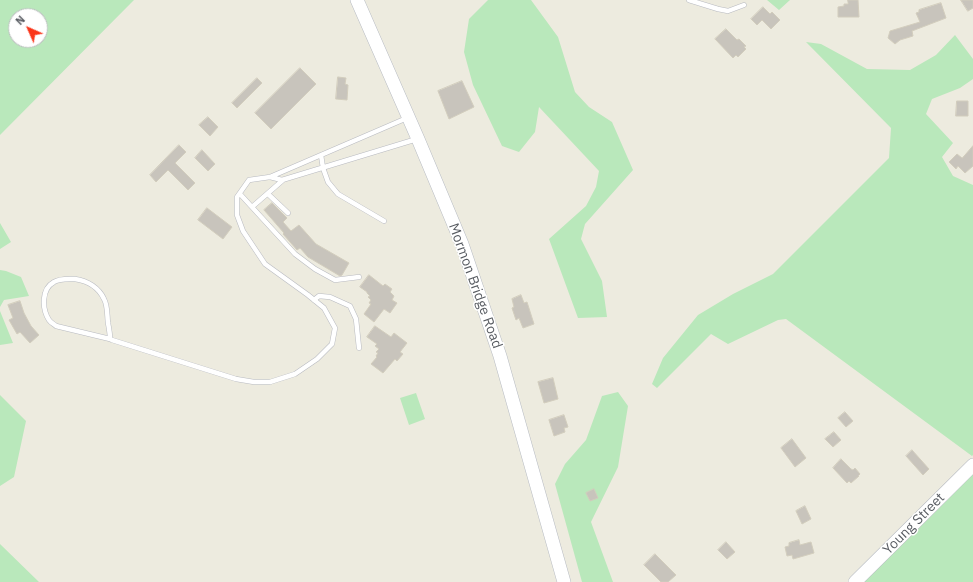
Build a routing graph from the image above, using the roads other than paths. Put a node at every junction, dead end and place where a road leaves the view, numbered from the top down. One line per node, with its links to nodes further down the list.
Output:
1 (356, 0): 4 (main road, Mormon Bridge Road)
2 (689, 0): 3 (lane)
3 (744, 5)
4 (409, 117): 5 (main road, Mormon Bridge Road); 6 (lane)
5 (418, 139): 7 (lane); 20 (main road, Mormon Bridge Road)
6 (321, 155): 7 (lane); 8 (lane)
7 (323, 168): 9 (lane); 14 (lane)
8 (270, 177): 9 (lane); 10 (lane)
9 (283, 180): 11 (lane)
10 (240, 194): 12 (lane); 16 (lane)
11 (268, 194): 12 (lane); 13 (lane)
12 (252, 207): 15 (lane)
13 (288, 213)
14 (384, 221)
15 (359, 277)
16 (314, 300): 17 (lane); 18 (lane)
17 (110, 339): 17 (lane)
18 (359, 348)
19 (973, 465): 21 (main road, Young Street)
20 (564, 582)
21 (855, 582)

